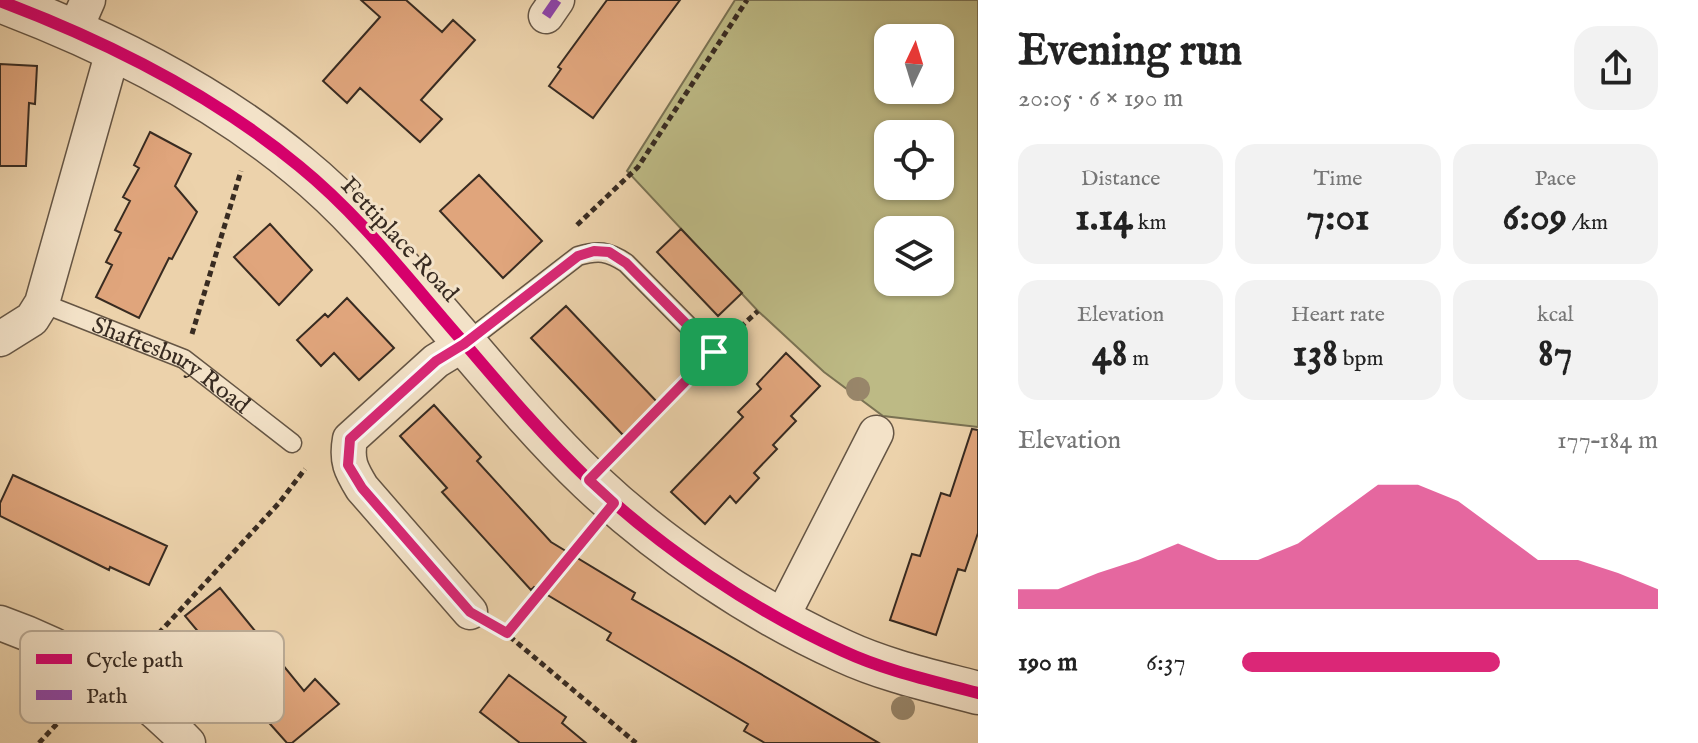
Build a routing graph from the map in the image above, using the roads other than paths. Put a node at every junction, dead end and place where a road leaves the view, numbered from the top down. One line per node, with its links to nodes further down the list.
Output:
1 (0, 1): 2 (street, Fettiplace Road)
2 (81, 16): 3 (street, Fettiplace Road)
3 (113, 51): 4 (street); 6 (street, Fettiplace Road)
4 (42, 303): 5 (street); 9 (lane, Shaftesbury Road)
5 (0, 339)
6 (464, 344): 7 (lane); 10 (street); 11 (street, Fettiplace Road)
7 (714, 352)
8 (876, 433): 11 (street)
9 (292, 443)
10 (470, 612)
11 (781, 619): 14 (street, Fettiplace Road)
12 (0, 623): 13 (street)
13 (23, 631)
14 (978, 693)
15 (169, 723): 16 (street)
16 (188, 743)

